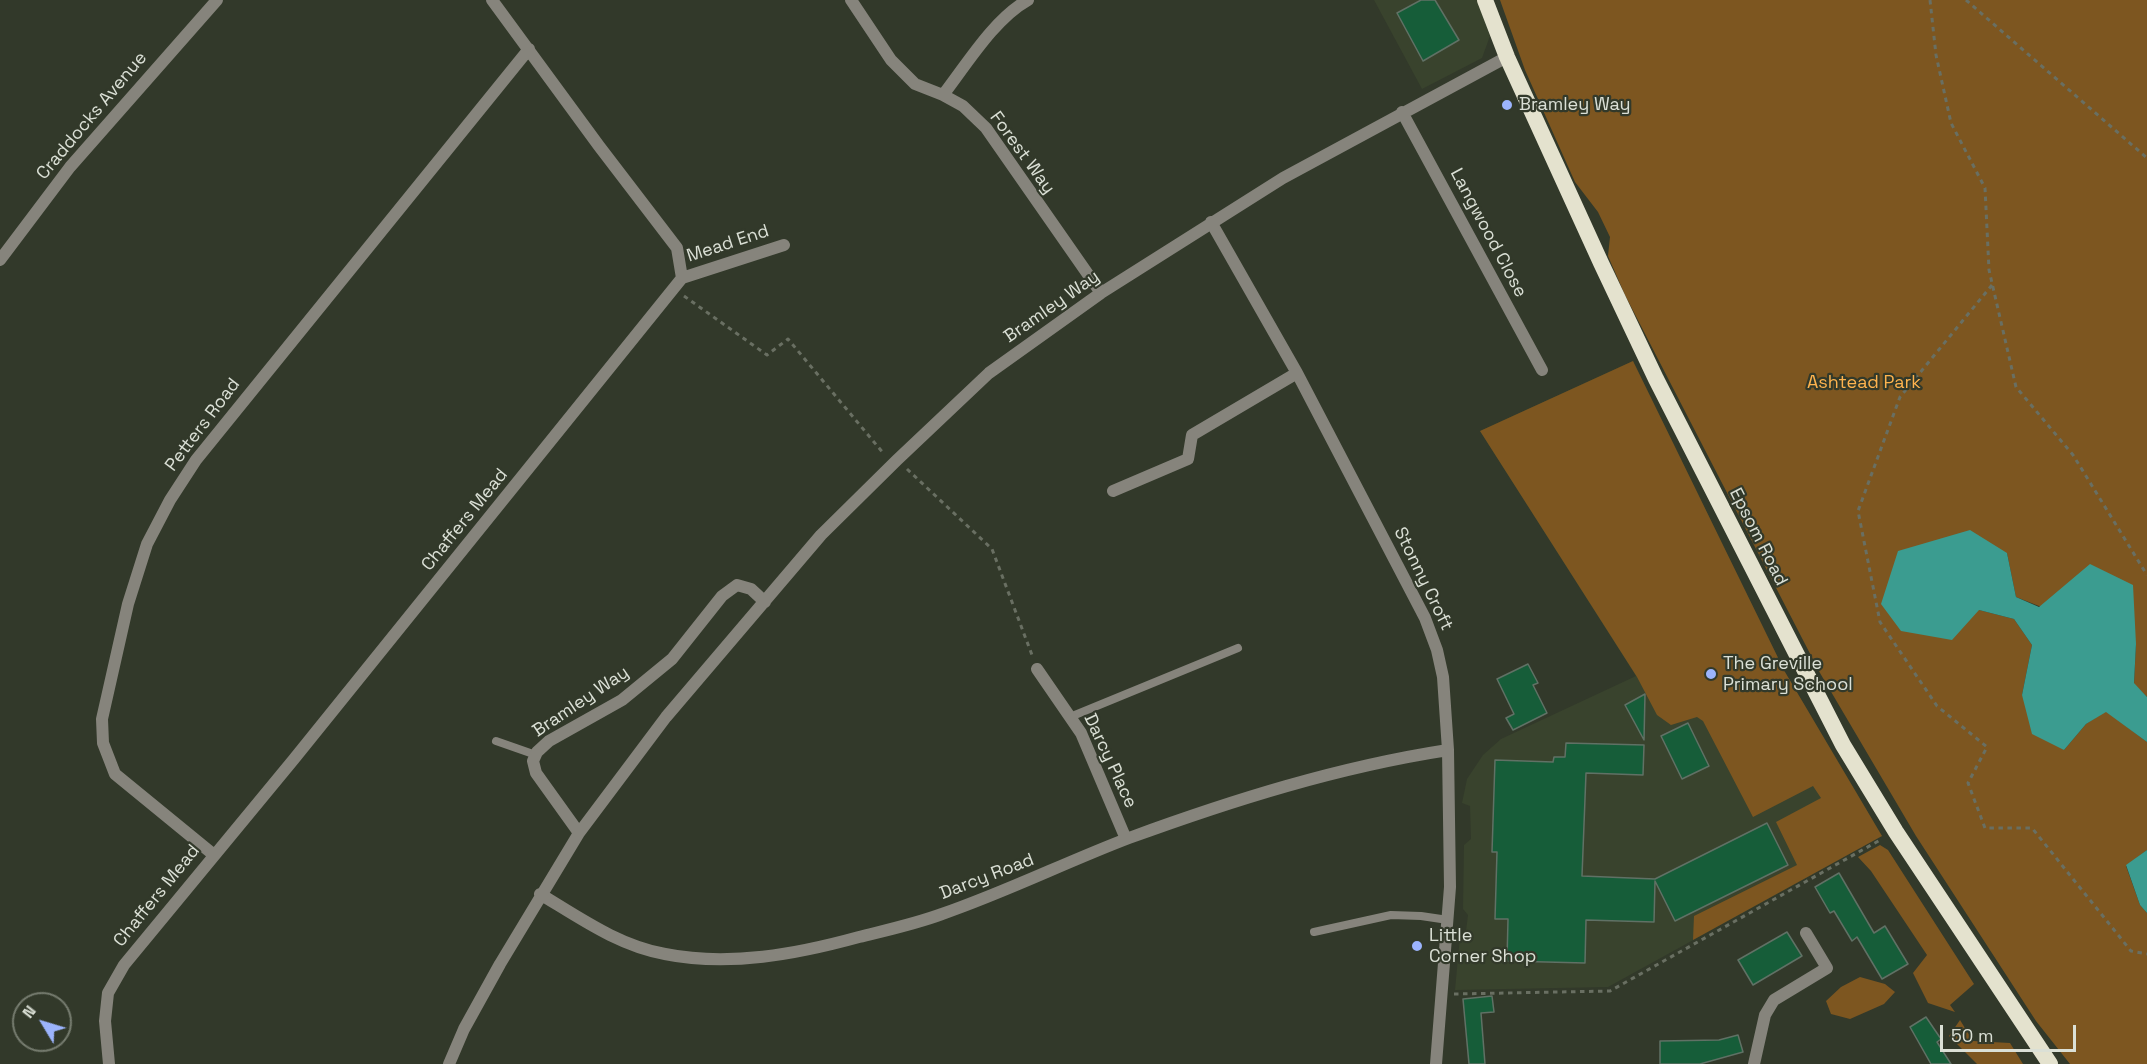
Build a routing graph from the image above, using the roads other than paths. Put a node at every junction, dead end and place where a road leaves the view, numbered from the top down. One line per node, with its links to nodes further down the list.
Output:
1 (217, 0): 12 (street, Craddocks Avenue)
2 (492, 0): 6 (street)
3 (851, 0): 8 (street, Forest Way)
4 (1028, 0): 8 (street)
5 (1485, 0): 7 (highway, Epsom Road)
6 (529, 49): 13 (street); 27 (street, Petters Road)
7 (1507, 57): 9 (street, Bramley Way); 36 (highway, Epsom Road)
8 (943, 95): 14 (street, Forest Way)
9 (1402, 112): 10 (street, Bramley Way); 15 (street, Langwood Close)
10 (1211, 222): 14 (street, Bramley Way); 16 (street, Stonny Croft)
11 (784, 245): 13 (street, Mead End)
12 (0, 260)
13 (682, 278): 27 (street, Chaffers Mead)
14 (1101, 293): 18 (street, Bramley Way)
15 (1542, 370)
16 (1297, 373): 17 (street); 23 (street, Stonny Croft)
17 (1113, 491)
18 (765, 602): 24 (street, Bramley Way); 25 (street, Bramley Way)
19 (1238, 648): 21 (lane)
20 (1037, 669): 21 (street, Darcy Place)
21 (1070, 717): 26 (street, Darcy Place)
22 (496, 741): 24 (lane)
23 (1448, 750): 26 (street, Darcy Road); 29 (street, Stonny Croft)
24 (536, 755): 25 (street, Bramley Way)
25 (579, 833): 28 (street, Bramley Way)
26 (1126, 840): 28 (street, Darcy Road)
27 (214, 855): 32 (street, Chaffers Mead)
28 (540, 894): 33 (street, Bramley Way)
29 (1448, 920): 30 (lane); 34 (street, Stonny Croft)
30 (1314, 932)
31 (1806, 933): 35 (street)
32 (109, 1064)
33 (449, 1064)
34 (1436, 1064)
35 (1754, 1064)
36 (2050, 1064)

